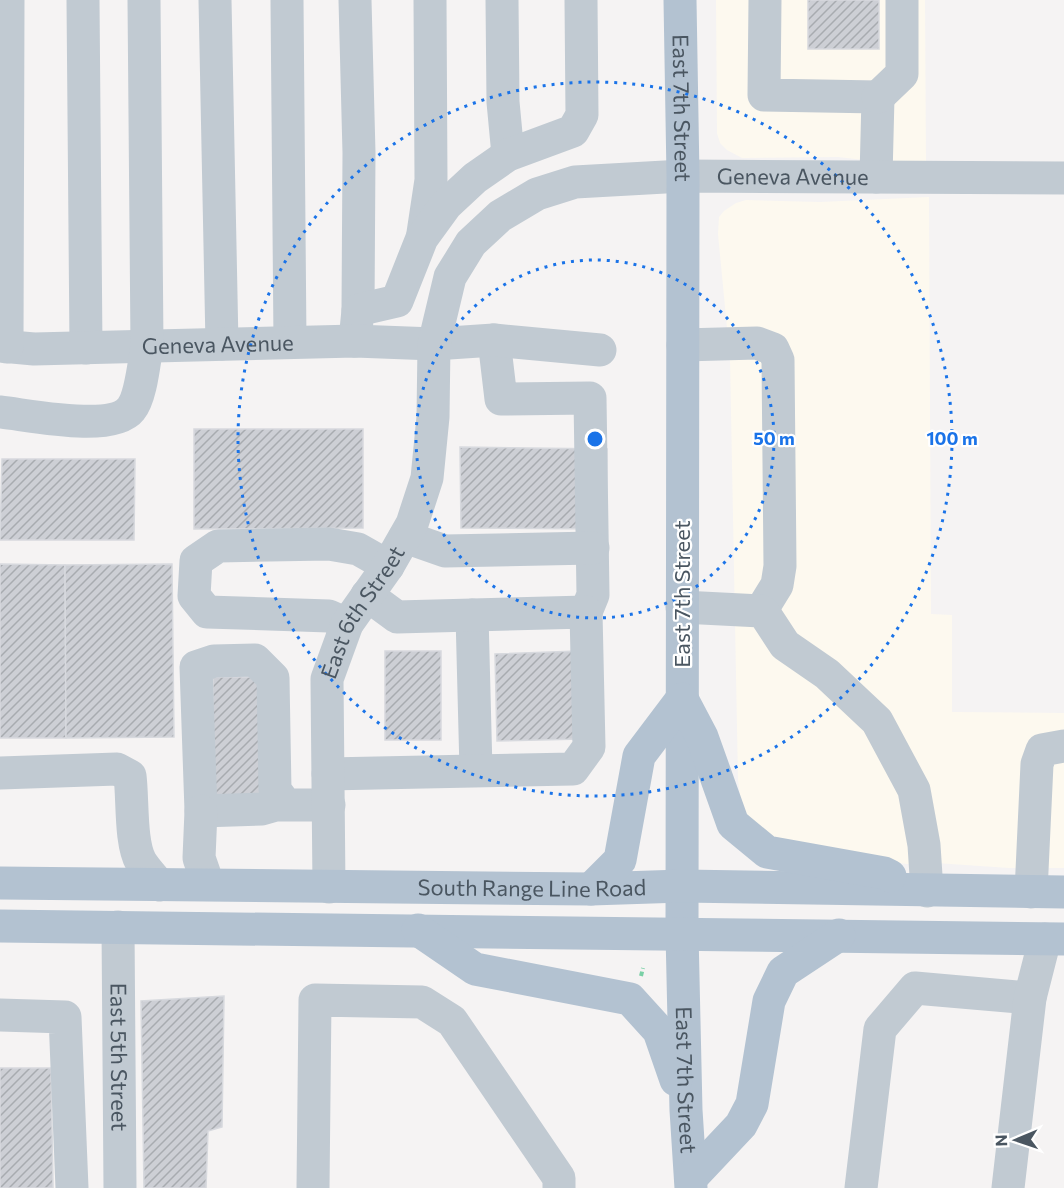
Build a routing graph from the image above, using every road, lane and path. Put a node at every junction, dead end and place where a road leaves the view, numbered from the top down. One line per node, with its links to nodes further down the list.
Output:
1 (8, 0): 26 (street)
2 (82, 0): 27 (street)
3 (144, 0): 25 (street)
4 (215, 0): 22 (street)
5 (287, 0): 21 (street)
6 (355, 0): 19 (street)
7 (430, 0): 18 (street)
8 (502, 0): 14 (street)
9 (581, 0): 14 (street)
10 (680, 0): 15 (main road, East 7th Street)
11 (765, 0): 13 (street)
12 (902, 0): 13 (street)
13 (878, 97): 16 (street)
14 (508, 155): 18 (street)
15 (683, 176): 16 (street, Geneva Avenue); 23 (street, Geneva Avenue); 24 (main road, East 7th Street)
16 (876, 177): 17 (street, Geneva Avenue)
17 (1064, 178)
18 (422, 238): 19 (street)
19 (357, 326): 21 (street, Geneva Avenue); 23 (street, Geneva Avenue)
20 (494, 340): 23 (street, Geneva Avenue); 28 (street, Geneva Avenue); 31 (street)
21 (290, 342): 22 (street, Geneva Avenue)
22 (222, 344): 25 (street, Geneva Avenue)
23 (434, 344): 30 (street, East 6th Street)
24 (683, 345): 34 (main road, East 7th Street); 35 (street)
25 (147, 346): 27 (street, Geneva Avenue); 29 (street)
26 (4, 347): 27 (street, Geneva Avenue)
27 (86, 348)
28 (600, 350)
29 (0, 412)
30 (405, 537): 31 (street); 32 (street, East 6th Street)
31 (593, 548): 36 (street)
32 (388, 566): 33 (street, East 6th Street); 38 (street)
33 (367, 595): 37 (street); 38 (street, East 6th Street)
34 (682, 607): 35 (street); 39 (main road, East 7th Street)
35 (760, 611): 52 (street)
36 (586, 612): 37 (street); 41 (street)
37 (472, 615): 41 (street)
38 (347, 624): 43 (street, East 6th Street)
39 (682, 699): 49 (main road, East 7th Street); 51 (main road); 52 (main road)
40 (1053, 748): 53 (street)
41 (476, 770): 43 (street)
42 (0, 773): 48 (street)
43 (328, 789): 44 (street); 50 (street, East 6th Street)
44 (286, 805): 45 (street); 45 (street)
45 (201, 811): 47 (street)
46 (0, 883): 48 (main road, South Range Line Road)
47 (208, 884): 48 (main road, South Range Line Road); 50 (main road, South Range Line Road)
48 (159, 885)
49 (682, 886): 51 (main road, South Range Line Road); 52 (main road, South Range Line Road); 58 (main road, East 7th Street)
50 (329, 887): 51 (main road, South Range Line Road)
51 (591, 889)
52 (919, 891): 53 (main road, South Range Line Road)
53 (1031, 892): 54 (main road, South Range Line Road)
54 (1064, 892)
55 (0, 926): 56 (main road, South Range Line Road)
56 (118, 927): 57 (main road, South Range Line Road); 66 (street, East 5th Street)
57 (418, 930): 58 (main road, South Range Line Road); 63 (main road)
58 (682, 933): 59 (main road, South Range Line Road); 63 (main road, East 7th Street)
59 (839, 935): 60 (main road, South Range Line Road); 64 (main road)
60 (1054, 939): 61 (street)
61 (1030, 998): 69 (street); 70 (street)
62 (0, 1014): 65 (street)
63 (686, 1110): 64 (main road, East 7th Street)
64 (691, 1183)
65 (72, 1188)
66 (120, 1188)
67 (313, 1188): 68 (street)
68 (559, 1188)
69 (861, 1188)
70 (1008, 1188)

